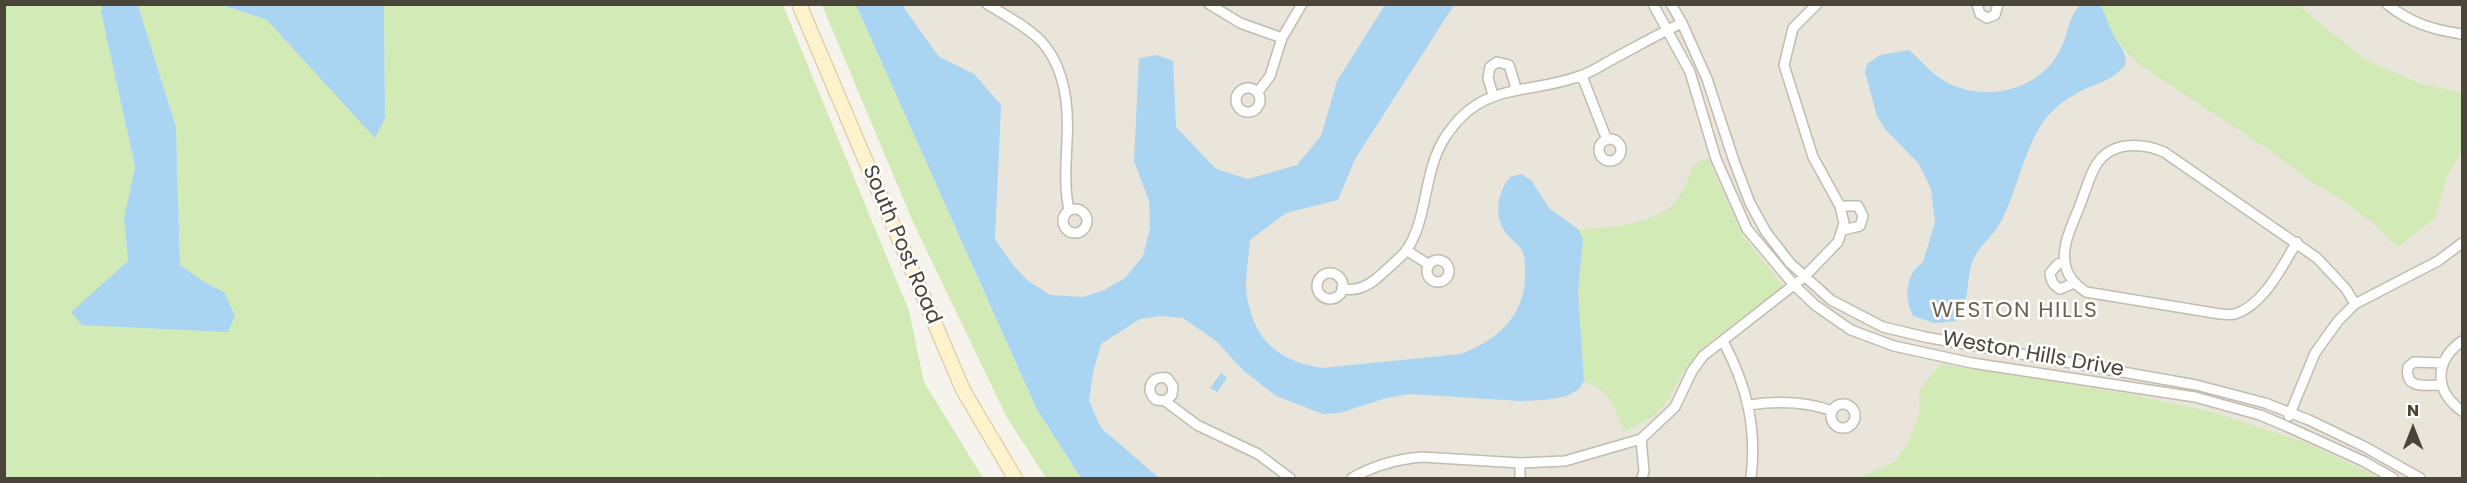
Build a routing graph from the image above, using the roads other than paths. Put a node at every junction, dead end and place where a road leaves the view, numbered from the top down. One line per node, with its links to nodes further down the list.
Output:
1 (799, 4): 45 (street, South Post Road)
2 (987, 4): 21 (street)
3 (1209, 4): 14 (street)
4 (1302, 4): 14 (street)
5 (1653, 4): 12 (street, Weston Hills Drive)
6 (1671, 4): 11 (street, Weston Hills Drive)
7 (1817, 4): 20 (street)
8 (1977, 4): 9 (street)
9 (1998, 4)
10 (2387, 4): 13 (street)
11 (1682, 23): 12 (street); 28 (street, Weston Hills Drive)
12 (1667, 30): 15 (street); 30 (street, Weston Hills Drive)
13 (2463, 34)
14 (1282, 38): 17 (street)
15 (1582, 76): 16 (street); 19 (street)
16 (1516, 88): 18 (street); 18 (street)
17 (1258, 92)
18 (1493, 95): 25 (street)
19 (1606, 140)
20 (1840, 206): 22 (street); 22 (street)
21 (1068, 210)
22 (1843, 230): 28 (street)
23 (2297, 242): 26 (street); 29 (street); 32 (street)
24 (2463, 243): 32 (street)
25 (1406, 250): 27 (street); 31 (street)
26 (2065, 261): 29 (street); 29 (street)
27 (1428, 264)
28 (1804, 277): 30 (street); 41 (street, Weston Hills Drive)
29 (2074, 284)
30 (1794, 285): 33 (street); 42 (street, Weston Hills Drive)
31 (1342, 288)
32 (2355, 304): 41 (street)
33 (1723, 341): 38 (street); 43 (street)
34 (2463, 341): 35 (street)
35 (2443, 363): 36 (street); 36 (street)
36 (2442, 386): 40 (street)
37 (1165, 401): 46 (street)
38 (1749, 405): 39 (street); 50 (street)
39 (1832, 411)
40 (2463, 411)
41 (2289, 412): 42 (street); 52 (street, Weston Hills Drive)
42 (2286, 426): 51 (street, Weston Hills Drive)
43 (1641, 439): 44 (street); 49 (street)
44 (1520, 463): 47 (street); 48 (street)
45 (1015, 478)
46 (1290, 478)
47 (1352, 478)
48 (1520, 478)
49 (1642, 478)
50 (1751, 478)
51 (2393, 478)
52 (2420, 478)

